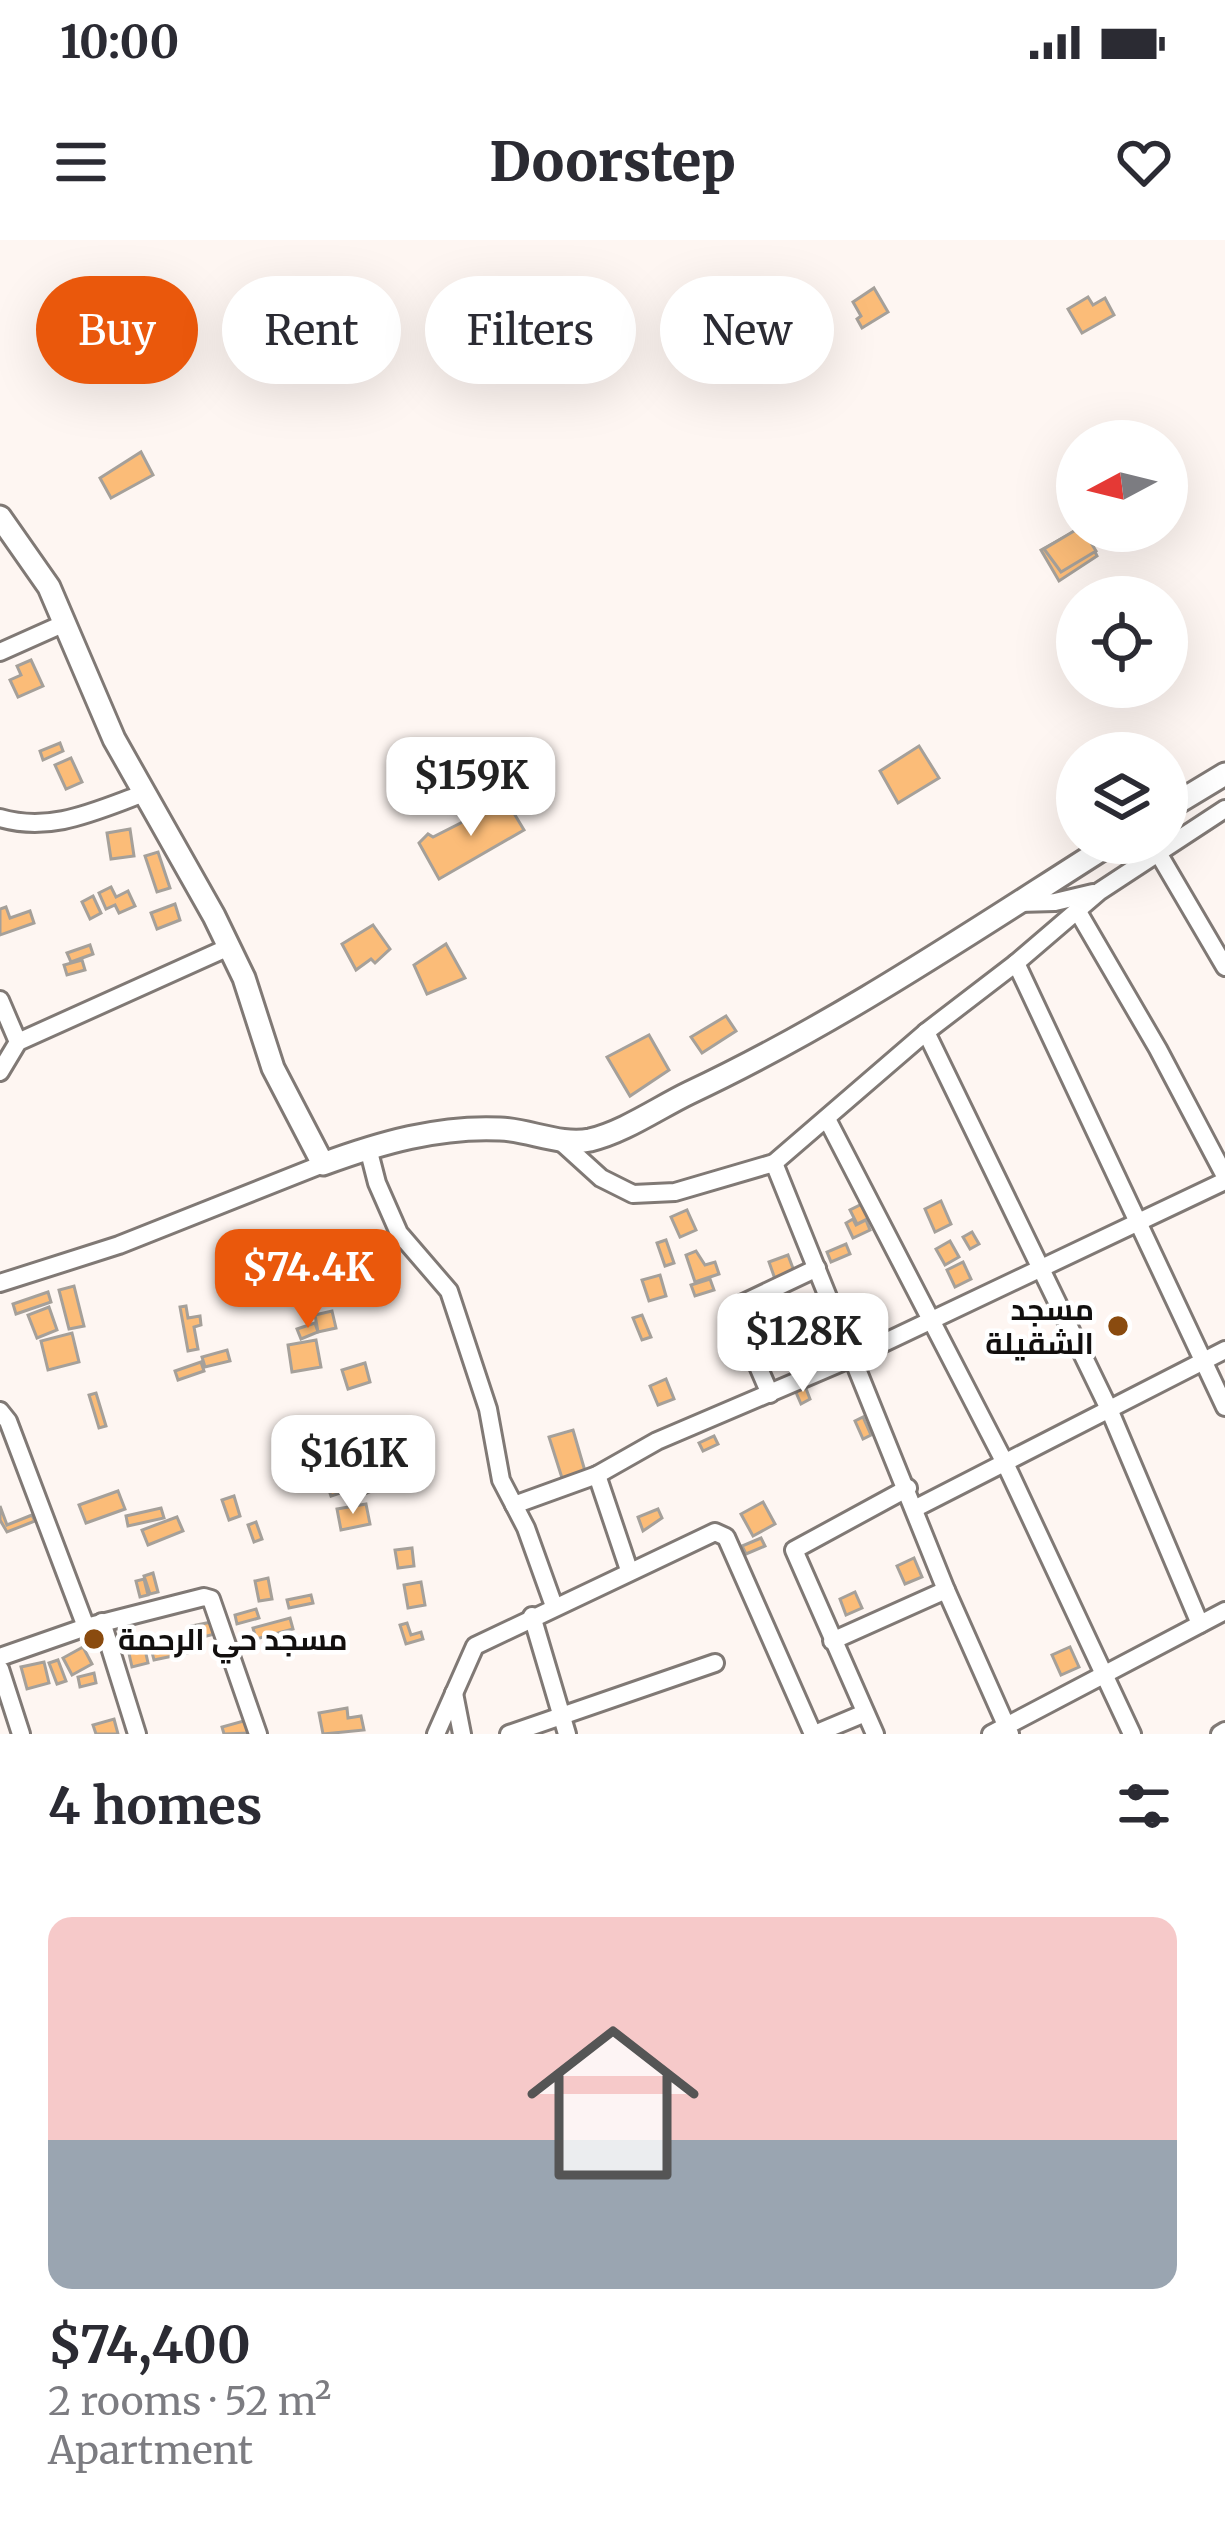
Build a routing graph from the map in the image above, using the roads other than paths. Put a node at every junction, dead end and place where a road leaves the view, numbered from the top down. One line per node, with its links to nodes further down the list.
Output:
1 (3, 526): 2 (street)
2 (64, 623): 3 (street); 5 (street)
3 (0, 652)
4 (1225, 774): 6 (street)
5 (142, 794): 8 (street); 16 (street)
6 (1188, 796)
7 (1225, 809): 9 (street)
8 (0, 818)
9 (1188, 831)
10 (1080, 864): 14 (street)
11 (1138, 864): 13 (street)
12 (1165, 864): 18 (street)
13 (1100, 891): 14 (street); 15 (street)
14 (1019, 904): 24 (street)
15 (1076, 910): 17 (street); 28 (street)
16 (229, 946): 21 (street); 27 (street)
17 (1016, 963): 20 (street); 29 (street)
18 (1225, 967)
19 (0, 1000): 21 (street)
20 (926, 1032): 23 (street); 30 (street)
21 (18, 1042): 22 (street)
22 (0, 1072)
23 (827, 1119): 26 (street); 33 (street)
24 (558, 1138): 25 (street); 26 (street)
25 (368, 1148): 27 (street); 44 (street)
26 (774, 1163): 31 (street)
27 (323, 1164): 32 (street)
28 (1225, 1178): 29 (street)
29 (1138, 1221): 30 (street); 36 (street)
30 (1039, 1266): 33 (street); 39 (street)
31 (817, 1268): 35 (street); 37 (street)
32 (0, 1283)
33 (932, 1319): 35 (street); 41 (street)
34 (1225, 1349): 36 (street)
35 (854, 1357): 37 (street); 43 (street)
36 (1202, 1361): 38 (street); 39 (street)
37 (770, 1394): 42 (street)
38 (1225, 1407)
39 (1108, 1409): 41 (street); 51 (street)
40 (0, 1411): 52 (street)
41 (1005, 1463): 45 (street); 57 (street)
42 (597, 1475): 44 (street); 46 (street)
43 (908, 1488): 45 (street); 53 (street)
44 (514, 1505): 48 (street)
45 (916, 1508): 47 (street)
46 (628, 1570): 48 (street); 68 (street)
47 (946, 1590): 53 (street); 61 (street)
48 (554, 1606): 50 (street)
49 (1225, 1611): 51 (street)
50 (532, 1616): 58 (street); 60 (street)
51 (1200, 1624): 57 (street)
52 (94, 1625): 54 (street); 63 (street); 64 (street)
53 (832, 1641): 59 (street)
54 (0, 1657)
55 (715, 1663): 60 (street)
56 (0, 1669): 62 (street)
57 (1103, 1676): 61 (street); 70 (street)
58 (454, 1692): 65 (street); 66 (street)
59 (865, 1713): 68 (street); 69 (street)
60 (564, 1725): 67 (street)
61 (1003, 1731)
62 (21, 1734)
63 (137, 1734)
64 (258, 1734)
65 (436, 1734)
66 (462, 1734)
67 (509, 1734)
68 (814, 1734)
69 (875, 1734)
70 (1132, 1734)

